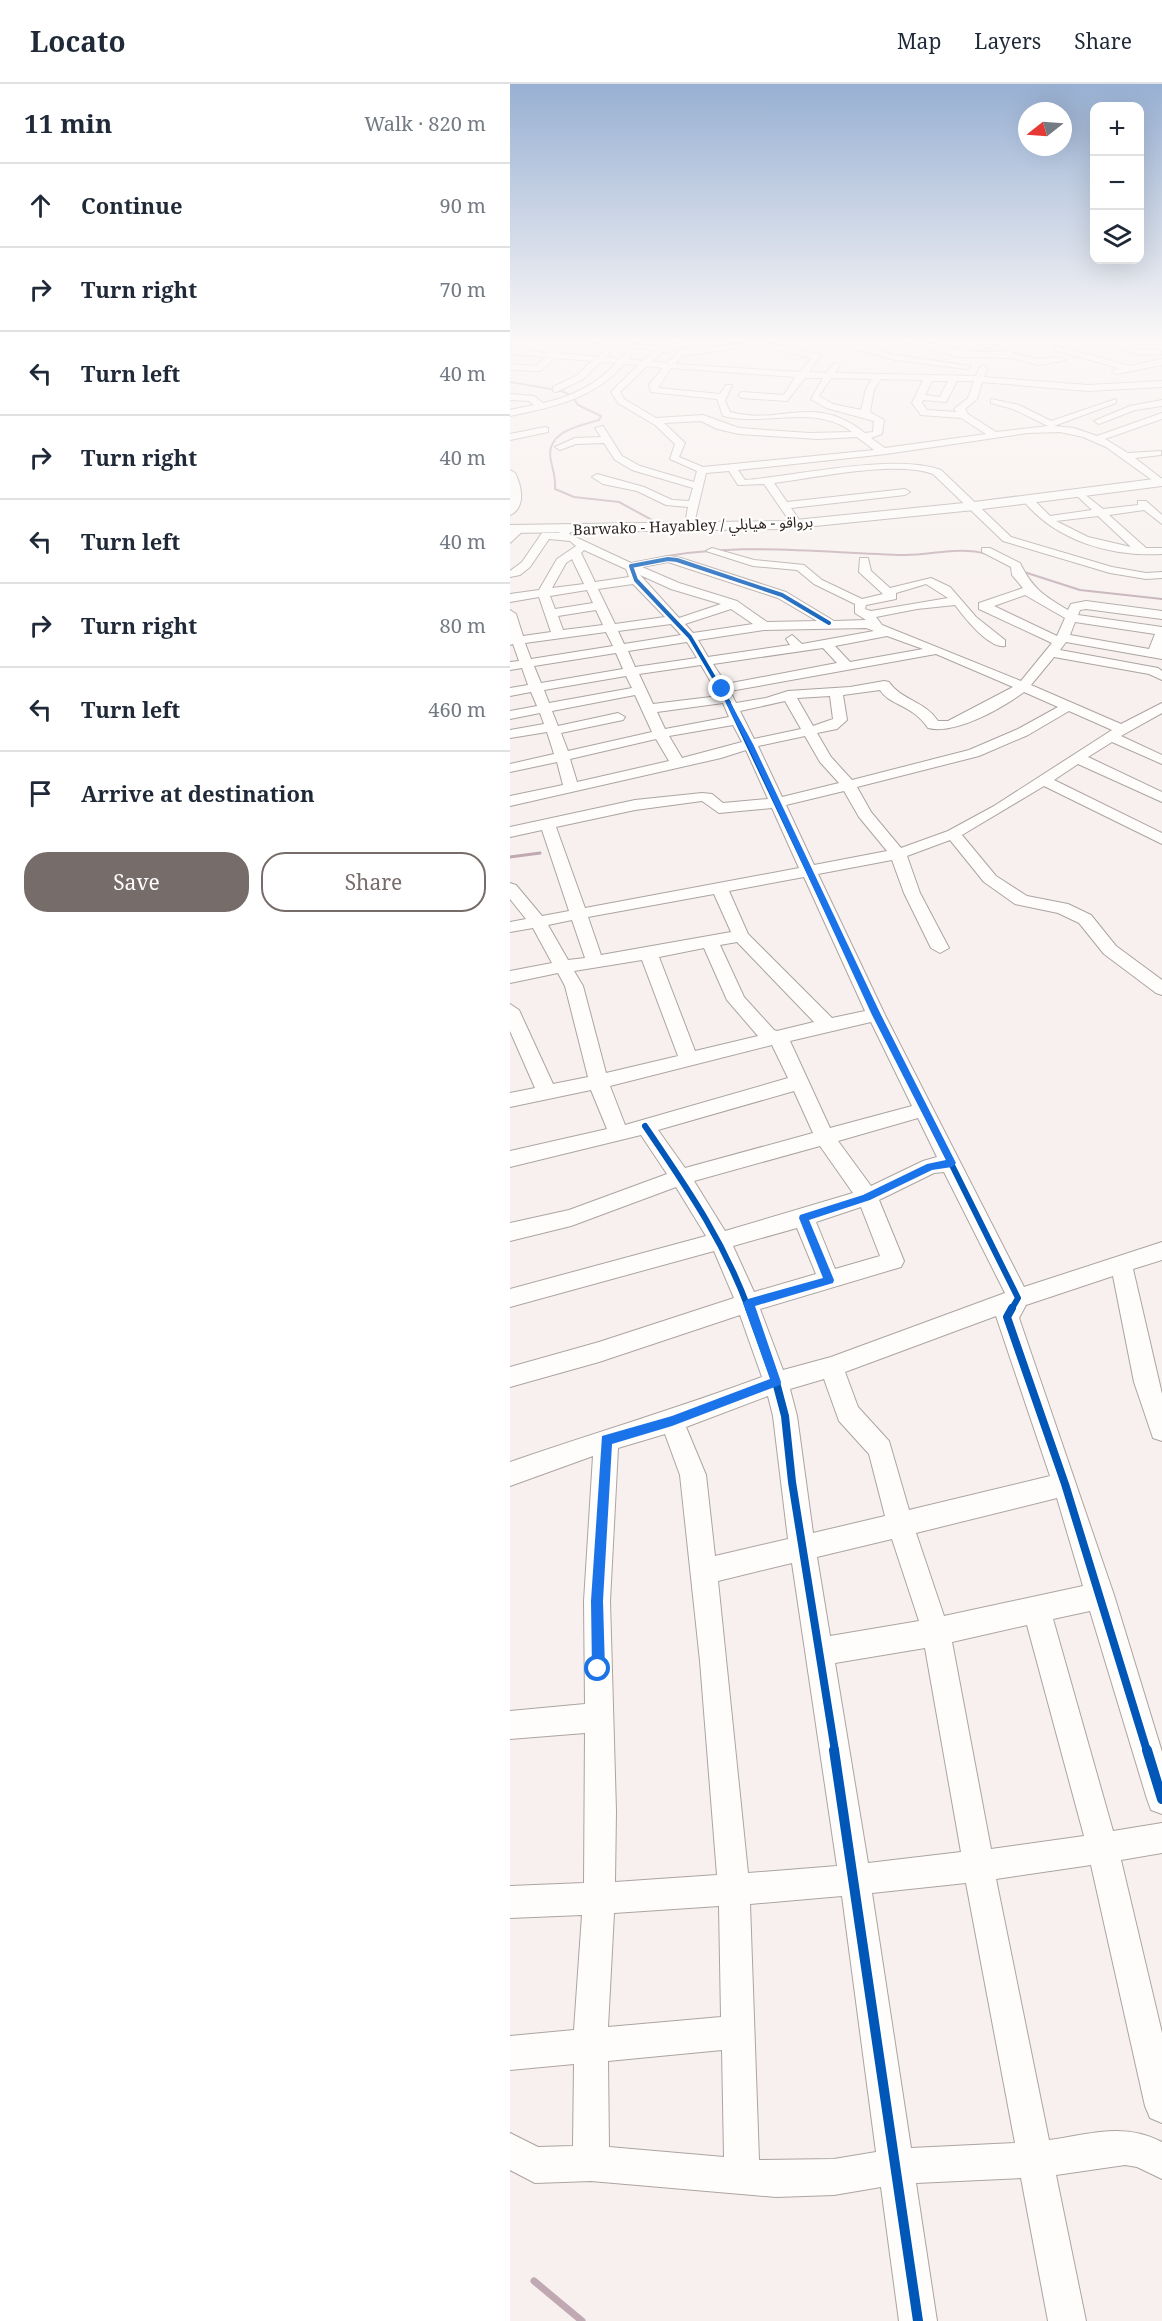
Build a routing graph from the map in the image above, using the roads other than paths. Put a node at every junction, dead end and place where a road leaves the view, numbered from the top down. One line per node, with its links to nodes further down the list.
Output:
1 (569, 443): 8 (street)
2 (609, 443): 23 (street)
3 (680, 443): 17 (street)
4 (837, 443): 12 (street)
5 (871, 443): 9 (street)
6 (940, 443): 9 (street)
7 (1124, 443): 13 (street)
8 (560, 447)
9 (882, 451): 10 (street)
10 (870, 452): 12 (street); 16 (street)
11 (1158, 453): 13 (street)
12 (849, 454): 14 (street)
13 (1128, 456): 21 (street)
14 (818, 458): 15 (street); 19 (street)
15 (731, 467): 17 (street); 22 (street)
16 (883, 467): 19 (street); 24 (street); 29 (street)
17 (702, 470): 23 (street)
18 (510, 473): 30 (street)
19 (830, 473): 22 (street); 24 (street)
20 (597, 477): 27 (street)
21 (1159, 484): 25 (main road, Barwako - Hayabley / برواقو - هيابلي)
22 (771, 485): 24 (street); 28 (street)
23 (697, 486): 27 (street)
24 (844, 490): 28 (street); 31 (street); 33 (street)
25 (1079, 493): 26 (main road, Barwako - Hayabley / برواقو - هيابلي); 32 (street)
26 (1027, 499): 29 (main road, Barwako - Hayabley / برواقو - هيابلي); 34 (street)
27 (694, 504): 37 (street)
28 (784, 506): 36 (street)
29 (974, 506): 31 (main road, Barwako - Hayabley / برواقو - هيابلي); 43 (street)
30 (510, 512)
31 (922, 512): 33 (main road, Barwako - Hayabley / برواقو - هيابلي)
32 (1100, 512): 34 (street); 35 (street); 40 (street)
33 (867, 517): 36 (main road, Barwako - Hayabley / برواقو - هيابلي)
34 (1048, 519): 39 (street)
35 (1162, 521)
36 (797, 524): 37 (main road, Barwako - Hayabley / برواقو - هيابلي)
37 (688, 528): 41 (main road, Barwako - Hayabley / برواقو - هيابلي)
38 (515, 529): 41 (main road, Barwako - Hayabley / برواقو - هيابلي); 44 (street)
39 (1060, 529): 42 (street); 43 (street)
40 (1121, 531): 42 (street); 49 (street)
41 (565, 533): 45 (street); 52 (street)
42 (1075, 536): 49 (street)
43 (1007, 538): 54 (street)
44 (510, 540)
45 (579, 550): 51 (street); 53 (street); 59 (street)
46 (986, 550): 62 (street)
47 (712, 551): 65 (street)
48 (1162, 551): 49 (street)
49 (1142, 553): 54 (street)
50 (864, 560): 60 (street)
51 (632, 566): 57 (street); 66 (street); 74 (street)
52 (522, 568): 53 (street); 55 (street)
53 (555, 569): 61 (street)
54 (1129, 574): 56 (street)
55 (510, 575): 58 (street)
56 (1162, 575)
57 (636, 580): 59 (street); 73 (street)
58 (510, 582)
59 (592, 587): 61 (street); 67 (street)
60 (888, 591): 64 (street); 65 (street)
61 (543, 593): 63 (street); 68 (street)
62 (1038, 597): 71 (street); 84 (street)
63 (510, 598)
64 (958, 601): 72 (street); 82 (street)
65 (861, 603): 72 (street)
66 (733, 604): 73 (street); 76 (street)
67 (600, 606): 68 (street); 77 (street)
68 (551, 613): 79 (street)
69 (510, 614): 81 (street)
70 (1162, 615): 71 (street)
71 (1073, 618): 84 (street); 88 (street)
72 (872, 620): 74 (street); 78 (street)
73 (675, 622): 77 (street); 80 (street)
74 (829, 623): 75 (street)
75 (781, 624): 76 (street); 85 (street)
76 (764, 626): 80 (street)
77 (610, 629): 79 (street); 86 (street)
78 (891, 632): 83 (street); 87 (street)
79 (559, 636): 81 (street)
80 (690, 637): 86 (street); 89 (street)
81 (513, 641): 90 (street)
82 (1001, 643)
83 (826, 644): 85 (street); 91 (street)
84 (1059, 645): 88 (street); 94 (street); 96 (street)
85 (799, 648): 89 (street)
86 (620, 649): 90 (street); 93 (street)
87 (937, 650): 91 (street); 96 (street)
88 (1157, 654)
89 (706, 663): 93 (street); 101 (street)
90 (528, 664): 92 (street); 95 (street)
91 (846, 665): 101 (street)
92 (510, 666)
93 (632, 671): 95 (street); 97 (street)
94 (1162, 676)
95 (538, 687): 98 (street); 104 (street)
96 (1023, 687): 99 (street); 102 (street)
97 (640, 690): 104 (street); 105 (street)
98 (510, 692)
99 (837, 693): 100 (street); 109 (street)
100 (788, 695): 101 (street); 109 (street)
101 (729, 704): 105 (street); 112 (street); 113 (street)
102 (1069, 706): 110 (street); 121 (street)
103 (1162, 707): 110 (street)
104 (545, 708): 106 (street); 108 (street)
105 (650, 709): 112 (street)
106 (510, 715)
107 (618, 717): 108 (street)
108 (552, 729): 111 (street); 114 (street)
109 (808, 732): 113 (street); 121 (street)
110 (1117, 733): 115 (street); 116 (street)
111 (510, 734)
112 (661, 735): 114 (street); 117 (street)
113 (750, 744): 117 (street); 124 (street)
114 (564, 757): 118 (street); 120 (street)
115 (1078, 758): 119 (street); 122 (street)
116 (1162, 760)
117 (678, 764): 120 (street)
118 (510, 768)
119 (1043, 780): 127 (street); 128 (street)
120 (571, 787): 123 (street)
121 (850, 787): 124 (street); 129 (street)
122 (1162, 798)
123 (510, 801)
124 (778, 803): 125 (street); 130 (street)
125 (547, 822): 126 (street); 133 (street)
126 (510, 832)
127 (953, 834): 129 (street); 143 (street)
128 (1162, 839)
129 (898, 854): 130 (street); 138 (street)
130 (808, 872): 132 (street); 144 (street)
131 (510, 888): 134 (street)
132 (720, 888): 133 (street); 136 (street)
133 (578, 914): 134 (street); 140 (street)
134 (537, 921): 135 (street); 141 (street)
135 (510, 927)
136 (741, 936): 137 (street); 146 (street)
137 (710, 941): 139 (street); 147 (street)
138 (940, 948)
139 (648, 952): 140 (street); 148 (street)
140 (595, 962): 141 (street)
141 (564, 965): 142 (street); 149 (street)
142 (510, 977)
143 (1162, 989)
144 (876, 1015): 146 (street); 153 (street)
145 (512, 1018): 151 (street)
146 (828, 1025): 147 (street)
147 (775, 1038): 148 (street); 150 (street)
148 (689, 1059): 149 (street)
149 (599, 1082): 151 (street); 155 (street)
150 (800, 1082): 154 (street); 156 (street)
151 (547, 1093): 152 (street)
152 (510, 1100)
153 (925, 1109): 156 (street); 158 (street)
154 (645, 1126): 155 (street); 159 (street)
155 (619, 1134): 157 (street)
156 (824, 1136): 159 (street); 160 (street)
157 (510, 1159)
158 (952, 1163): 160 (street); 167 (street)
159 (681, 1178): 162 (street); 163 (street)
160 (867, 1197): 161 (street); 166 (street)
161 (804, 1218): 163 (street); 166 (street)
162 (510, 1232)
163 (722, 1241): 168 (street); 169 (street)
164 (1162, 1251): 165 (street)
165 (1121, 1264): 167 (street); 174 (street)
166 (829, 1280): 169 (street)
167 (1018, 1298): 170 (street); 177 (street)
168 (510, 1299)
169 (748, 1303): 171 (street); 172 (street)
170 (831, 1367): 172 (street); 178 (street)
171 (510, 1377)
172 (776, 1382): 173 (street); 179 (street)
173 (672, 1421): 175 (street); 180 (street)
174 (1162, 1430)
175 (606, 1440): 176 (street); 185 (street)
176 (510, 1474)
177 (1065, 1484): 178 (street); 181 (street)
178 (900, 1524): 179 (street); 183 (street)
179 (803, 1549): 180 (street); 184 (street)
180 (704, 1572): 192 (street)
181 (1101, 1595): 182 (street); 187 (street)
182 (1036, 1609): 183 (street); 189 (street)
183 (936, 1632): 184 (street); 190 (street)
184 (818, 1652): 191 (street)
185 (599, 1718): 186 (street); 193 (street)
186 (510, 1725)
187 (1162, 1799)
188 (1162, 1838): 189 (street)
189 (1103, 1848): 190 (street); 198 (street)
190 (978, 1864): 191 (street); 200 (street)
191 (855, 1881): 192 (street); 203 (street)
192 (734, 1889): 193 (street); 195 (street)
193 (599, 1899): 194 (street); 196 (street)
194 (510, 1902)
195 (738, 2032): 196 (street); 204 (street)
196 (591, 2047): 197 (street); 202 (street)
197 (510, 2053)
198 (1162, 2106)
199 (510, 2151): 202 (street)
200 (1035, 2160): 201 (street); 203 (street); 206 (street)
201 (1162, 2161)
202 (591, 2163): 204 (street)
203 (897, 2166): 204 (street); 205 (street)
204 (742, 2176)
205 (918, 2321)
206 (1067, 2321)

